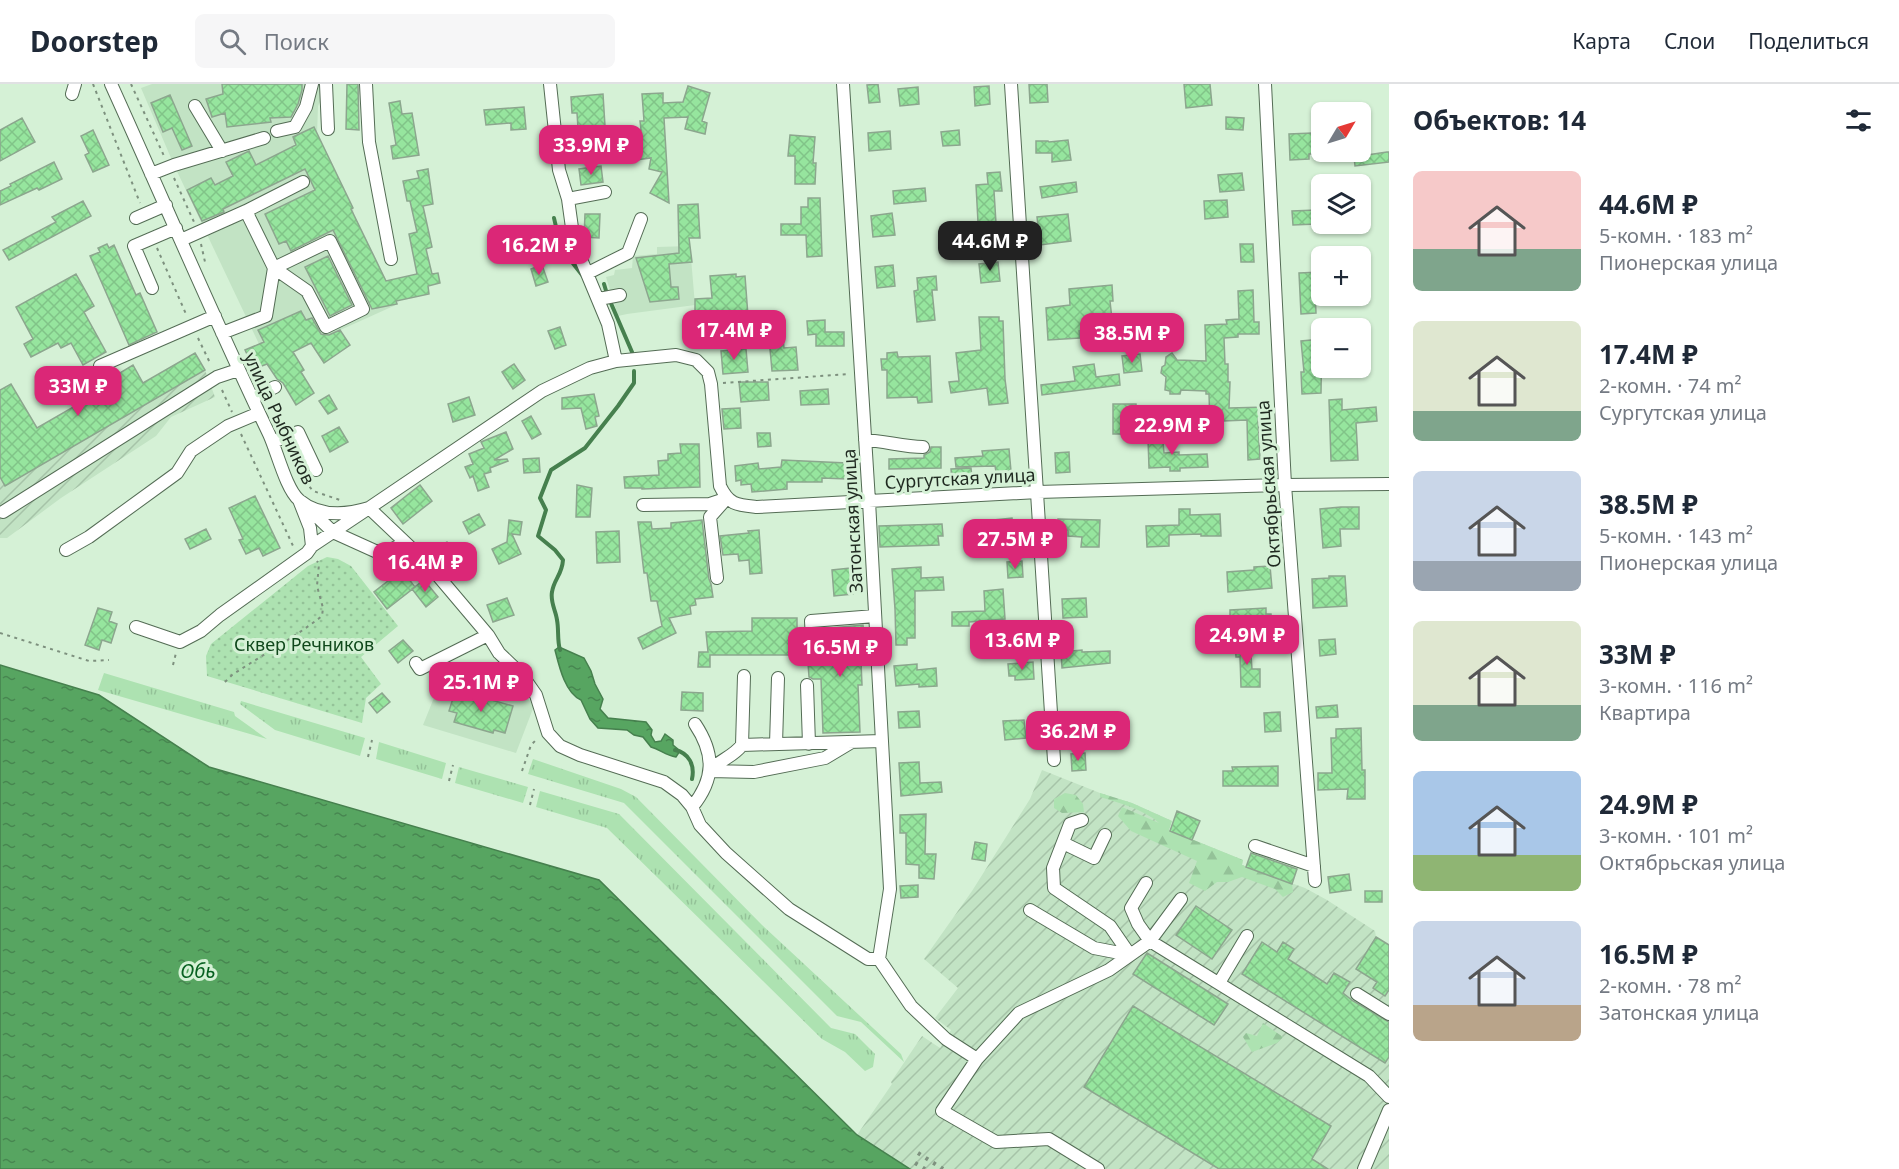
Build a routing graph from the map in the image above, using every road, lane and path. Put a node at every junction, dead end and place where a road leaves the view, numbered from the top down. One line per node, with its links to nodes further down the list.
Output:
1 (111, 84): 16 (street, улица Рыбников)
2 (131, 84): 15 (path)
3 (312, 84): 12 (street)
4 (326, 84): 11 (street)
5 (366, 84): 26 (street)
6 (550, 84): 19 (street)
7 (843, 84): 38 (street, Затонская улица)
8 (1011, 84): 49 (street)
9 (1265, 84): 48 (street, Октябрьская улица)
10 (195, 106): 14 (street)
11 (328, 129)
12 (277, 131)
13 (264, 138): 14 (street)
14 (222, 151): 15 (street)
15 (169, 167): 16 (street); 24 (path)
16 (152, 174): 20 (street, улица Рыбников)
17 (303, 182): 21 (street)
18 (605, 192): 19 (street)
19 (568, 199): 29 (street)
20 (166, 206): 22 (street); 25 (street, улица Рыбников)
21 (246, 211): 24 (street); 28 (street)
22 (136, 218)
23 (641, 219): 29 (street)
24 (199, 232): 25 (street); 27 (path)
25 (178, 234): 30 (street); 33 (street, улица Рыбников)
26 (391, 259)
27 (205, 265)
28 (274, 268): 28 (street); 34 (street)
29 (588, 273): 32 (street)
30 (152, 288)
31 (620, 295): 32 (street)
32 (599, 299): 35 (street)
33 (215, 316): 34 (street, улица Рыбников); 36 (street)
34 (222, 333): 37 (street, улица Рыбников)
35 (616, 361): 39 (street); 55 (street, улица Рыбников)
36 (100, 366)
37 (238, 370): 41 (street, улица Рыбников); 56 (street)
38 (861, 373): 39 (path); 44 (street, Затонская улица)
39 (711, 384): 50 (street)
40 (275, 387): 41 (street)
41 (252, 398): 42 (street, улица Рыбников)
42 (259, 413): 43 (street, улица Рыбников); 61 (street)
43 (279, 439): 46 (street); 51 (street, улица Рыбников); 52 (path)
44 (865, 440): 45 (street); 53 (street, Затонская улица)
45 (923, 447)
46 (316, 470)
47 (1389, 484): 48 (street, Сургутская улица)
48 (1285, 485): 49 (street, Сургутская улица); 95 (street, Октябрьская улица)
49 (1038, 492): 53 (street, Сургутская улица); 83 (street)
50 (726, 499): 53 (street, Сургутская улица); 54 (street); 62 (street)
51 (299, 500): 55 (street, улица Рыбников); 57 (street); 60 (street)
52 (345, 500)
53 (869, 501): 63 (street, Затонская улица)
54 (644, 505)
55 (369, 508): 57 (street); 58 (street)
56 (3, 512)
57 (333, 532): 58 (street); 60 (street)
58 (405, 543): 66 (street)
59 (294, 548): 60 (path)
60 (309, 549): 64 (street); 72 (path)
61 (66, 550)
62 (717, 578)
63 (875, 616): 67 (street); 77 (street, Затонская улица)
64 (136, 627)
65 (0, 633): 68 (path)
66 (488, 635): 69 (street); 75 (street)
67 (813, 657)
68 (109, 660)
69 (416, 663)
70 (744, 676): 81 (street)
71 (778, 678): 79 (street)
72 (225, 682)
73 (807, 685): 80 (street)
74 (694, 724): 86 (street)
75 (548, 733): 85 (path); 90 (street)
76 (372, 741): 82 (path)
77 (882, 741): 78 (street); 103 (street, Затонская улица)
78 (851, 742): 80 (street); 86 (street)
79 (776, 744): 80 (street); 81 (street)
80 (809, 744)
81 (742, 745): 86 (street)
82 (368, 757)
83 (1054, 760)
84 (453, 765): 87 (path)
85 (522, 771)
86 (710, 771): 90 (street)
87 (448, 781)
88 (534, 789): 89 (path)
89 (530, 805)
90 (692, 807): 103 (street)
91 (1082, 820): 93 (street)
92 (1106, 835): 93 (street)
93 (1063, 843): 102 (street)
94 (1255, 846): 95 (street)
95 (1314, 866): 96 (street, Октябрьская улица)
96 (1315, 881)
97 (1146, 883): 101 (street)
98 (1181, 899): 101 (street)
99 (1030, 910): 102 (street)
100 (1247, 936): 104 (street)
101 (1150, 941): 102 (street); 104 (street)
102 (1130, 955): 107 (street)
103 (879, 959): 107 (street)
104 (1219, 983): 108 (street)
105 (1357, 994): 106 (street)
106 (1389, 1014)
107 (977, 1059): 110 (street)
108 (1389, 1097)
109 (1389, 1110): 111 (street)
110 (1098, 1169)
111 (1364, 1169)

